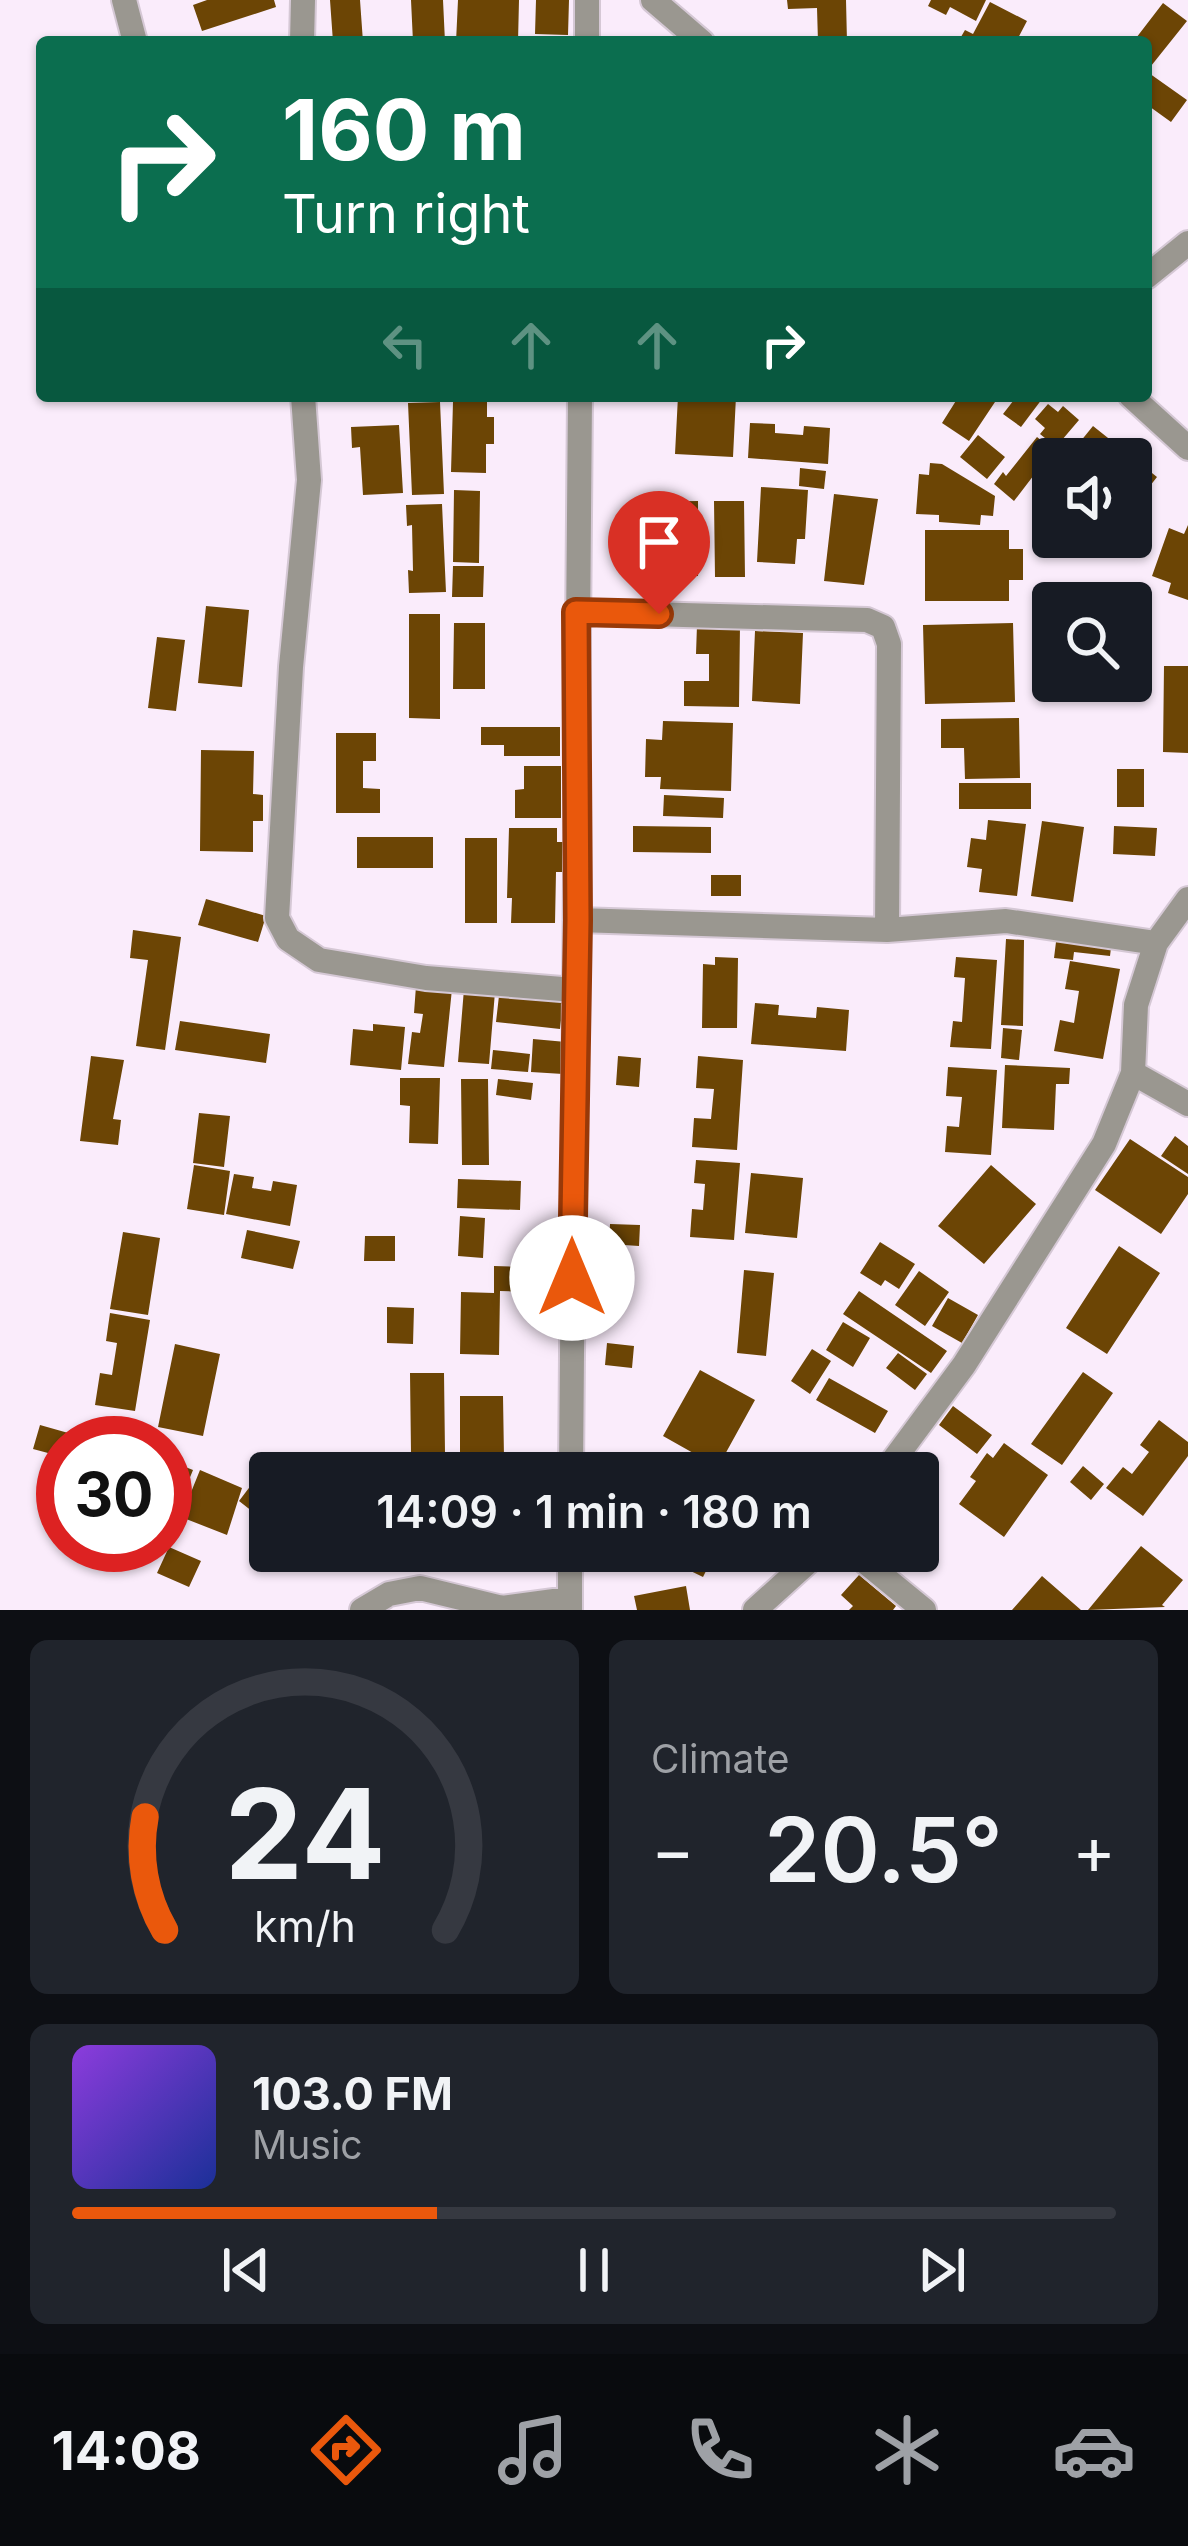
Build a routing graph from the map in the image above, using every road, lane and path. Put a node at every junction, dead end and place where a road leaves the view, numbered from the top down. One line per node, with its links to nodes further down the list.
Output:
1 (124, 0): 5 (street)
2 (303, 0): 6 (street)
3 (587, 0): 7 (street)
4 (653, 0): 8 (street)
5 (133, 36)
6 (302, 36)
7 (586, 36)
8 (695, 36)
9 (1188, 243): 10 (street)
10 (1152, 272)
11 (303, 402): 20 (street)
12 (580, 402): 15 (street)
13 (1138, 402): 14 (street)
14 (1188, 448)
15 (576, 612): 17 (street); 18 (street)
16 (1188, 899): 19 (street)
17 (578, 920): 18 (street); 20 (street)
18 (887, 930): 19 (street)
19 (1156, 943): 21 (street)
20 (574, 990): 23 (street)
21 (1133, 1073): 22 (street); 24 (street)
22 (1188, 1104)
23 (571, 1452)
24 (900, 1452)
25 (570, 1572): 28 (street)
26 (797, 1572): 30 (street)
27 (878, 1572): 31 (street)
28 (569, 1605): 29 (street)
29 (362, 1610)
30 (755, 1610)
31 (924, 1610)

